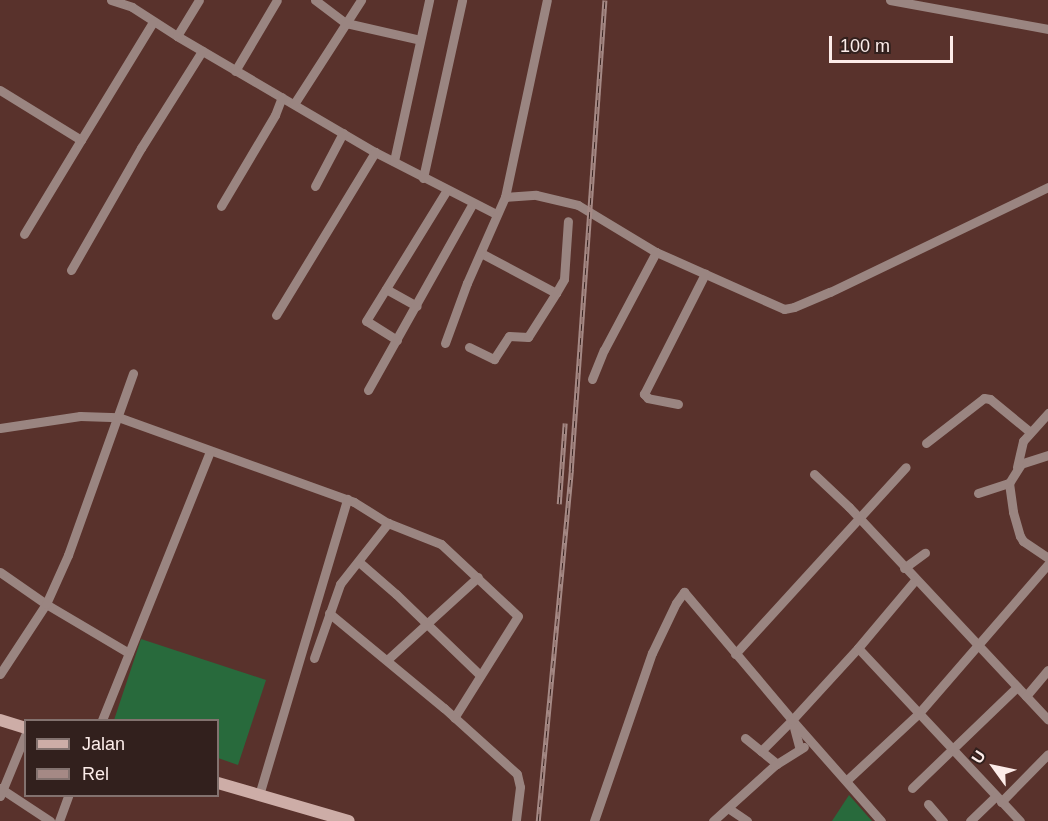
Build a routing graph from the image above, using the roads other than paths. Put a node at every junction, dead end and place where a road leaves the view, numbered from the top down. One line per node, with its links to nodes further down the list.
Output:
1 (111, 0): 10 (street)
2 (199, 0): 14 (street)
3 (277, 0): 17 (street)
4 (315, 0): 12 (street)
5 (361, 0): 12 (street)
6 (429, 0): 15 (street)
7 (462, 0): 25 (street)
8 (547, 0): 29 (street)
9 (890, 0): 13 (street)
10 (134, 3): 11 (street)
11 (153, 22): 14 (street); 22 (street)
12 (346, 23): 15 (street); 20 (street)
13 (1048, 29)
14 (177, 36): 16 (street)
15 (420, 40): 24 (street)
16 (202, 51): 17 (street); 37 (street)
17 (235, 71): 19 (street)
18 (0, 90): 22 (street)
19 (282, 97): 20 (street); 31 (street)
20 (294, 104): 21 (street)
21 (343, 132): 23 (street); 26 (street)
22 (81, 140): 34 (street)
23 (375, 152): 24 (street); 42 (street)
24 (394, 161): 25 (street)
25 (423, 178): 28 (street)
26 (315, 186)
27 (1048, 188): 38 (street)
28 (447, 190): 30 (street); 39 (street)
29 (505, 197): 32 (street); 35 (street)
30 (473, 203): 32 (street); 41 (street)
31 (221, 206)
32 (496, 214): 36 (street)
33 (568, 221): 40 (street)
34 (24, 234)
35 (656, 252): 38 (street); 47 (street)
36 (481, 253): 40 (street); 44 (street)
37 (71, 270)
38 (705, 274): 49 (street)
39 (386, 289): 41 (street); 43 (street)
40 (556, 293): 45 (street)
41 (417, 306): 43 (street)
42 (276, 315)
43 (397, 340): 48 (street)
44 (445, 343)
45 (469, 347)
46 (133, 373): 51 (street)
47 (592, 379)
48 (368, 390)
49 (678, 404)
50 (1048, 413): 53 (street)
51 (118, 417): 52 (street); 55 (street); 72 (street)
52 (0, 428)
53 (1030, 432): 54 (street); 58 (street)
54 (926, 443)
55 (210, 451): 62 (street); 77 (street)
56 (1048, 455): 58 (street)
57 (906, 467): 63 (street)
58 (1017, 467): 60 (street)
59 (814, 474): 63 (street)
60 (1005, 484): 61 (street); 67 (street)
61 (978, 493)
62 (347, 499): 64 (street); 107 (street)
63 (859, 518): 68 (street); 79 (street)
64 (388, 523): 66 (street); 70 (street)
65 (925, 553): 68 (street)
66 (359, 562): 73 (street); 74 (street)
67 (1047, 565): 75 (street)
68 (904, 568): 71 (street)
69 (0, 572): 72 (street)
70 (478, 577): 74 (street); 85 (street)
71 (915, 580): 75 (street); 76 (street)
72 (46, 604): 77 (street); 82 (street)
73 (328, 613): 80 (street); 81 (street)
74 (427, 624): 81 (street); 85 (street)
75 (977, 647): 86 (street); 88 (street)
76 (858, 648): 88 (street); 92 (street)
77 (129, 653): 90 (street)
78 (0, 654): 82 (street)
79 (735, 654): 92 (street); 116 (street)
80 (314, 658)
81 (387, 660): 89 (street)
82 (9, 661): 84 (street)
83 (1048, 670): 87 (street)
84 (0, 674)
85 (480, 675): 89 (street)
86 (1017, 687): 87 (street); 100 (street)
87 (1026, 696): 93 (street)
88 (919, 713): 100 (street); 103 (street)
89 (454, 718): 115 (street)
90 (102, 719)
91 (0, 720): 94 (main road)
92 (792, 720): 97 (street); 98 (street); 99 (street)
93 (1048, 720)
94 (24, 730)
95 (24, 736): 106 (street)
96 (745, 738): 99 (street)
97 (812, 742): 98 (street); 103 (street)
98 (800, 749): 102 (street)
99 (761, 751): 102 (street)
100 (953, 751): 105 (street); 109 (street)
101 (1048, 754): 109 (street)
102 (777, 764): 111 (street)
103 (847, 780): 119 (street)
104 (219, 783): 107 (main road)
105 (912, 788)
106 (1, 792): 112 (street)
107 (259, 795): 114 (main road)
108 (67, 797): 113 (street)
109 (998, 799): 121 (street); 122 (street)
110 (928, 804): 120 (street)
111 (728, 808): 117 (street); 118 (street)
112 (50, 821)
113 (59, 821)
114 (349, 821)
115 (516, 821)
116 (594, 821)
117 (713, 821)
118 (747, 821)
119 (881, 821)
120 (942, 821)
121 (970, 821)
122 (1020, 821)

